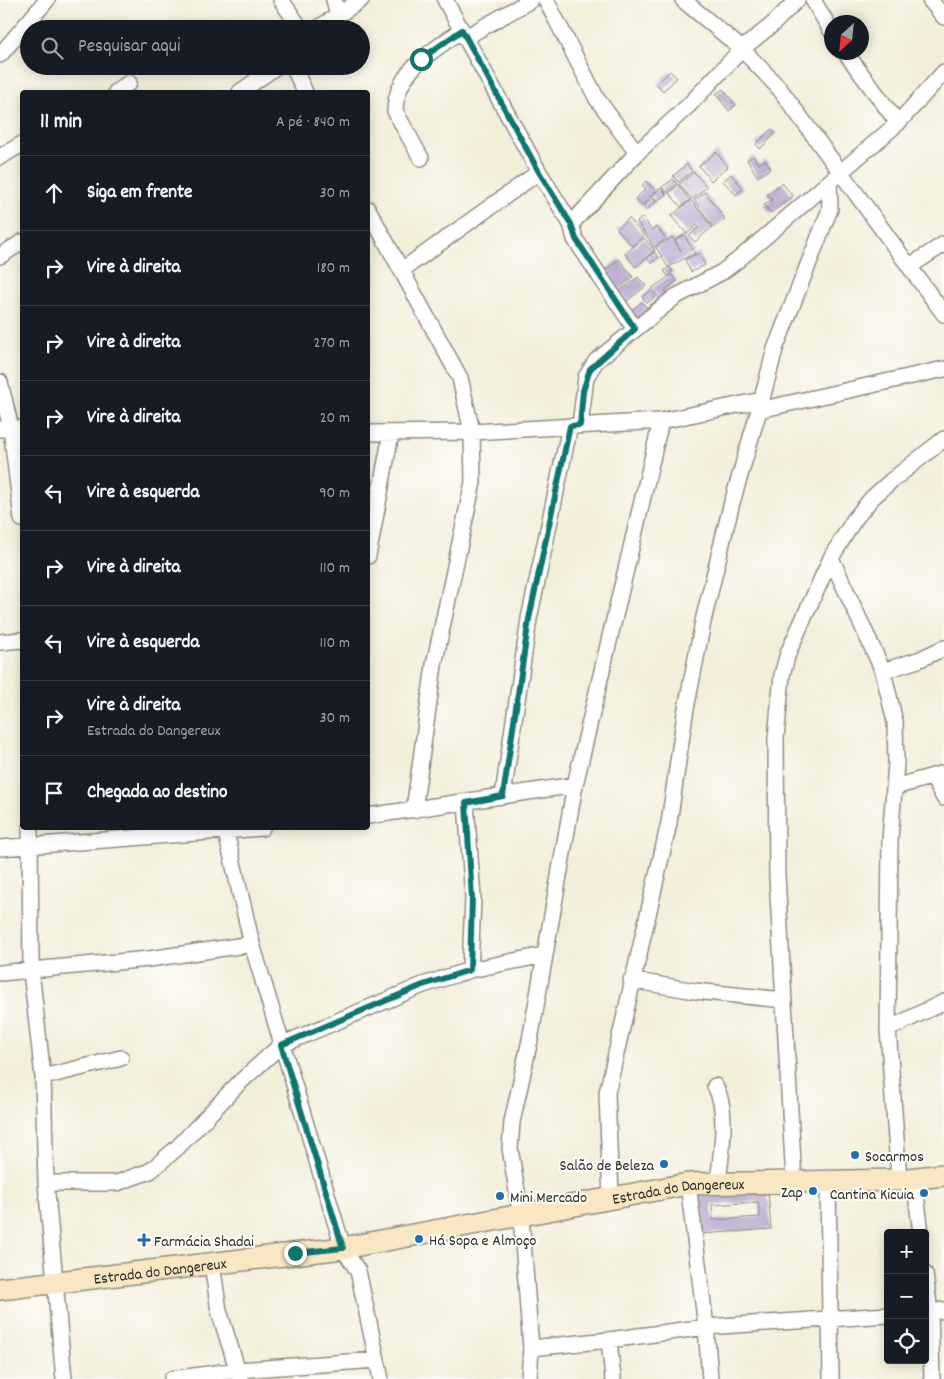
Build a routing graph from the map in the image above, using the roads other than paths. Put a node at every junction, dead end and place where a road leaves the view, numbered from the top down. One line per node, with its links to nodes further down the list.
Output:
1 (47, 0): 15 (street)
2 (281, 0): 16 (street)
3 (334, 0): 12 (street)
4 (361, 0): 12 (street)
5 (445, 0): 19 (street)
6 (531, 0): 19 (street)
7 (546, 0): 32 (street)
8 (683, 0): 20 (street)
9 (797, 0): 20 (street)
10 (812, 0): 14 (street)
11 (930, 0): 13 (street)
12 (338, 16): 17 (street)
13 (944, 17)
14 (824, 19)
15 (30, 20)
16 (295, 20)
17 (332, 20)
18 (20, 32): 21 (street)
19 (464, 34): 34 (street); 35 (street)
20 (742, 49): 32 (street); 36 (street)
21 (0, 55)
22 (851, 60): 30 (street)
23 (944, 72): 30 (street)
24 (264, 75): 28 (street)
25 (297, 75): 29 (street)
26 (129, 83): 27 (street)
27 (119, 90)
28 (243, 90)
29 (304, 90)
30 (898, 123): 36 (street)
31 (20, 145): 33 (street)
32 (637, 153): 38 (street)
33 (0, 157)
34 (422, 158)
35 (539, 172): 38 (street); 43 (street)
36 (835, 178): 42 (street); 45 (street); 48 (street)
37 (370, 213): 43 (street)
38 (571, 224): 45 (street)
39 (20, 243): 41 (street)
40 (944, 244): 42 (street)
41 (0, 256)
42 (910, 266): 44 (street)
43 (402, 270): 52 (street)
44 (944, 314)
45 (635, 329): 50 (street)
46 (944, 369): 48 (street)
47 (0, 382): 51 (street)
48 (760, 405): 49 (street); 81 (street)
49 (661, 421): 50 (street); 64 (street)
50 (575, 426): 52 (street); 66 (street)
51 (11, 428): 56 (street)
52 (472, 432): 54 (street); 69 (street)
53 (370, 433): 54 (street)
54 (391, 434): 57 (street)
55 (944, 439): 58 (street)
56 (20, 502)
57 (370, 545)
58 (831, 558): 62 (street); 82 (street)
59 (20, 640): 60 (street)
60 (0, 642)
61 (944, 648): 62 (street)
62 (883, 671): 65 (street)
63 (939, 776): 65 (street); 67 (street)
64 (575, 785): 66 (street); 77 (street)
65 (895, 787): 84 (street)
66 (503, 796): 68 (street)
67 (944, 798)
68 (466, 803): 69 (street); 78 (street)
69 (414, 810): 70 (street)
70 (370, 816)
71 (30, 830): 74 (street)
72 (214, 830): 74 (street)
73 (225, 830): 76 (street)
74 (30, 847): 75 (street); 79 (street)
75 (0, 848)
76 (252, 944): 79 (street); 85 (street)
77 (544, 955): 78 (street); 97 (street)
78 (470, 970): 85 (street)
79 (31, 971): 80 (street); 87 (street)
80 (0, 973)
81 (631, 980): 82 (street); 96 (street)
82 (784, 1000): 93 (street)
83 (944, 1002): 84 (street)
84 (888, 1029): 90 (street)
85 (281, 1045): 94 (street); 99 (street)
86 (122, 1058): 87 (street)
87 (43, 1077): 94 (street)
88 (715, 1086): 92 (street)
89 (944, 1175): 90 (main road, Estrada do Dangereux)
90 (907, 1179): 91 (main road, Estrada do Dangereux); 98 (street)
91 (828, 1181): 93 (main road, Estrada do Dangereux); 106 (street)
92 (718, 1182): 93 (main road, Estrada do Dangereux); 95 (main road, Estrada do Dangereux)
93 (794, 1182)
94 (46, 1183): 101 (street)
95 (688, 1184): 96 (main road, Estrada do Dangereux); 107 (street)
96 (611, 1199): 97 (main road, Estrada do Dangereux)
97 (520, 1216): 99 (main road, Estrada do Dangereux); 109 (street)
98 (919, 1229)
99 (343, 1248): 100 (main road, Estrada do Dangereux); 110 (street)
100 (212, 1264): 101 (main road, Estrada do Dangereux); 111 (street)
101 (56, 1282): 102 (main road, Estrada do Dangereux); 112 (street)
102 (0, 1289)
103 (929, 1293): 104 (street)
104 (933, 1312): 119 (street)
105 (884, 1315): 106 (street)
106 (829, 1318): 107 (street); 118 (street)
107 (706, 1327): 108 (street); 117 (street)
108 (610, 1340): 109 (street); 116 (street)
109 (531, 1348): 115 (street)
110 (377, 1360): 111 (street); 114 (street)
111 (239, 1375): 113 (street)
112 (64, 1379)
113 (172, 1379)
114 (381, 1379)
115 (529, 1379)
116 (613, 1379)
117 (710, 1379)
118 (831, 1379)
119 (932, 1379)

